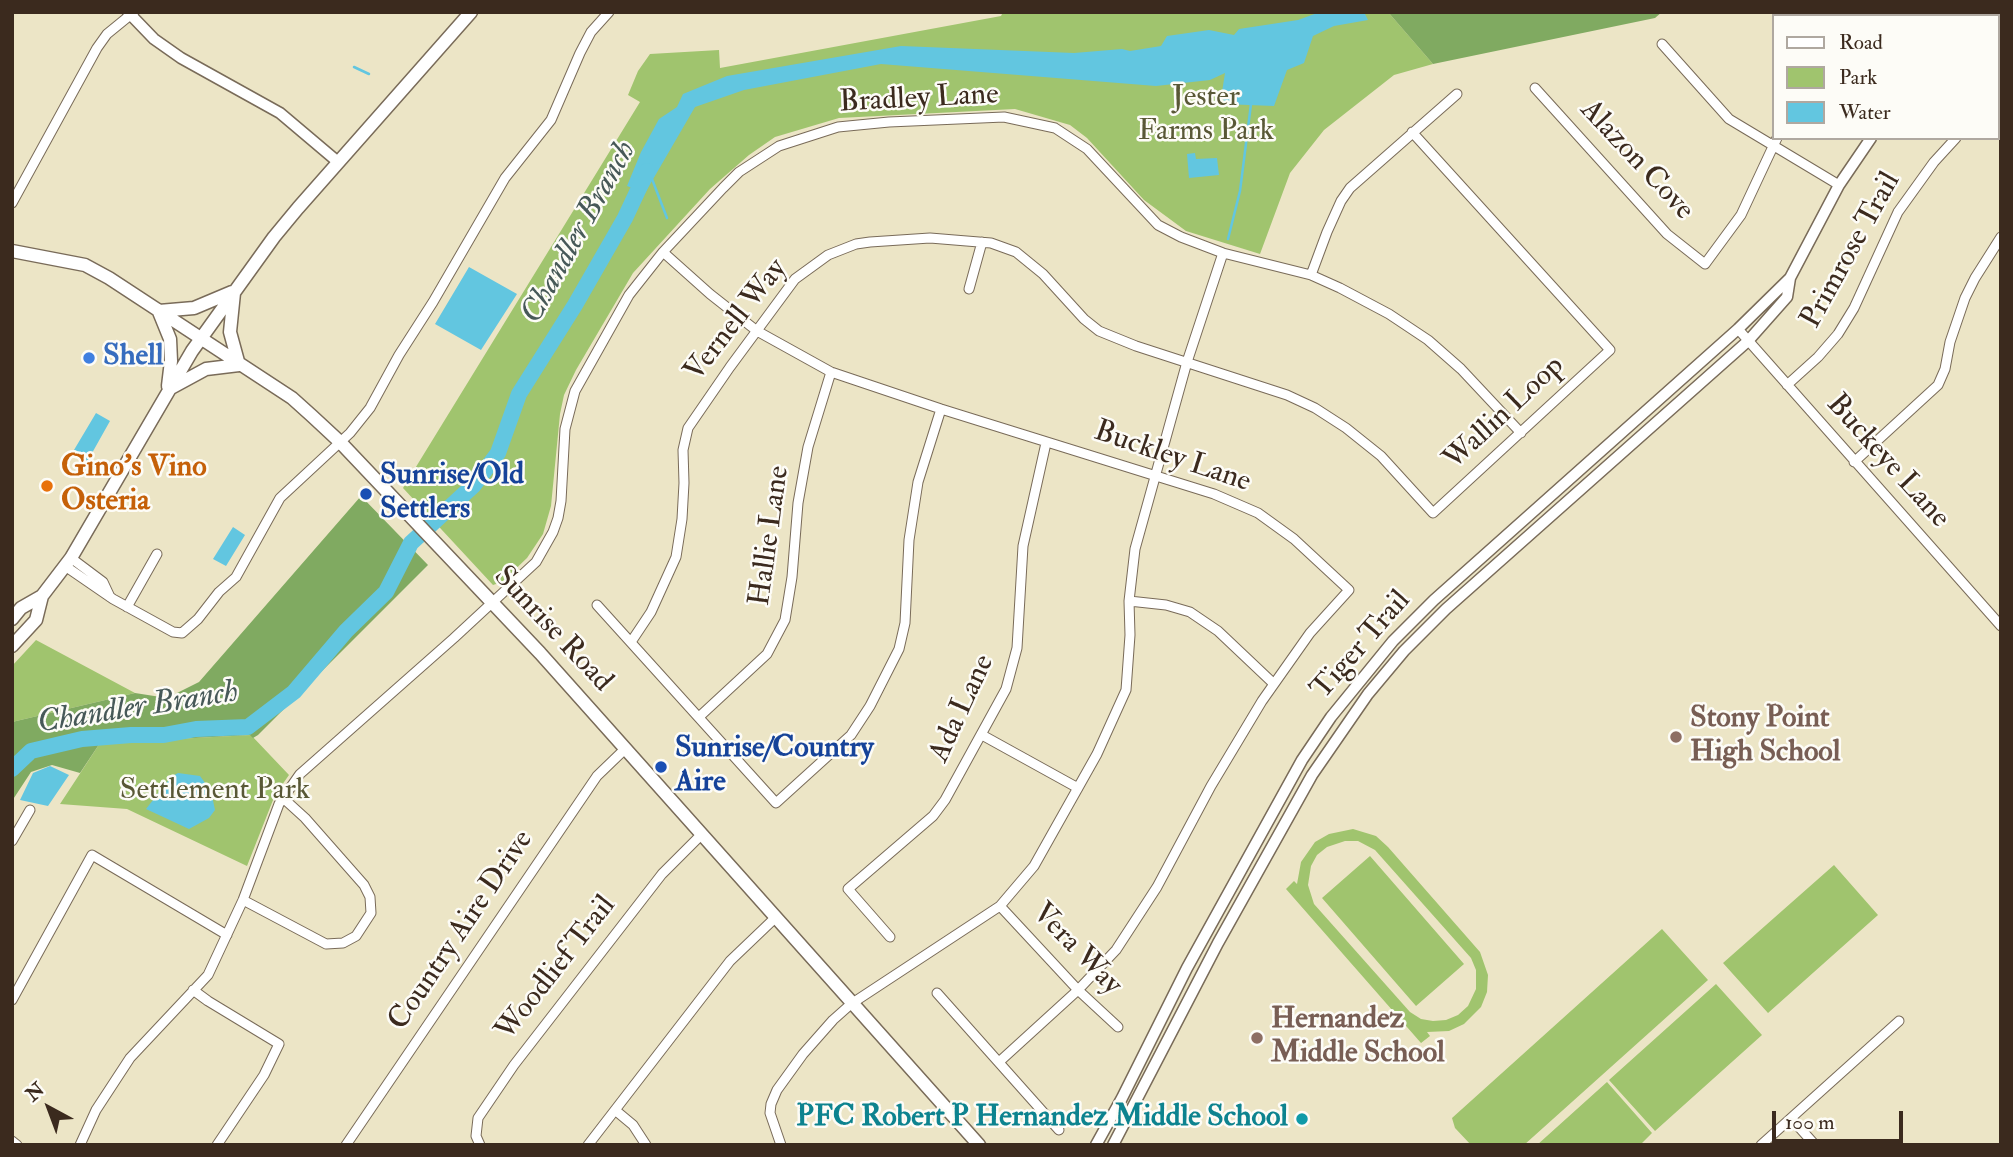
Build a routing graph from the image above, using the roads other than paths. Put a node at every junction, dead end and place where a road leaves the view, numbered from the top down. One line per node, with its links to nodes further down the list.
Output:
1 (471, 12): 11 (main road)
2 (609, 12): 35 (street)
3 (131, 13): 11 (street); 13 (street)
4 (1662, 44): 10 (street)
5 (1535, 88): 10 (street, Alazon Cove)
6 (1457, 93): 7 (street)
7 (1412, 132): 19 (street); 34 (street, Wallin Loop)
8 (1870, 140): 12 (street, Tiger Trail)
9 (1954, 140): 31 (street, Primrose Trail)
10 (1775, 142): 12 (street)
11 (338, 162): 22 (main road)
12 (1839, 185): 20 (street, Tiger Trail)
13 (12, 202)
14 (2001, 237): 37 (street)
15 (982, 242): 21 (street); 25 (street, Vernell Way); 28 (street, Vernell Way)
16 (12, 251): 23 (main road, Sunrise Road)
17 (663, 252): 18 (street, Bradley Lane); 25 (street, Buckley Lane); 43 (street, Bradley Lane)
18 (1223, 253): 19 (street, Bradley Lane); 28 (street)
19 (1311, 275): 34 (street, Bradley Lane)
20 (1790, 278): 24 (street, Tiger Trail); 27 (street, Tiger Trail)
21 (969, 289)
22 (234, 291): 23 (main road); 26 (main road); 29 (main road)
23 (159, 311): 26 (main road, Sunrise Road); 32 (main road)
24 (1738, 329): 27 (street, Buckeye Lane); 85 (street, Tiger Trail)
25 (757, 331): 30 (street, Buckley Lane); 48 (street, Vernell Way)
26 (201, 338): 29 (main road, Sunrise Road); 32 (main road)
27 (1748, 341): 31 (street, Buckeye Lane); 86 (street, Tiger Trail)
28 (1187, 362): 34 (street, Wallin Loop); 38 (street)
29 (239, 365): 32 (main road); 35 (main road, Sunrise Road)
30 (831, 372): 33 (street, Buckley Lane); 51 (street, Hallie Lane)
31 (1787, 385): 37 (street, Buckeye Lane)
32 (168, 390): 40 (main road)
33 (941, 409): 36 (street, Buckley Lane); 51 (street)
34 (1521, 433)
35 (340, 442): 43 (main road, Sunrise Road); 45 (street)
36 (1046, 443): 38 (street, Buckley Lane); 52 (street, Ada Lane)
37 (1854, 462): 47 (street, Buckeye Lane)
38 (1155, 475): 42 (street); 50 (street, Buckley Lane)
39 (157, 554): 45 (street)
40 (68, 562): 41 (main road); 45 (street)
41 (42, 596): 46 (main road); 49 (main road)
42 (1129, 601): 50 (street); 54 (street)
43 (493, 603): 53 (main road, Sunrise Road); 55 (street, Bradley Lane)
44 (597, 605): 48 (street)
45 (127, 607)
46 (12, 618)
47 (2001, 626)
48 (631, 642): 51 (street)
49 (12, 646)
50 (1274, 684): 65 (street, Buckley Lane)
51 (699, 717)
52 (982, 735): 54 (street); 63 (street, Ada Lane)
53 (625, 749): 57 (main road, Sunrise Road); 79 (street, Country Aire Drive)
54 (1078, 788): 60 (street)
55 (283, 798): 59 (street, Bradley Lane); 59 (street)
56 (30, 810): 58 (street)
57 (701, 835): 61 (main road, Sunrise Road); 80 (street, Woodlief Trail)
58 (12, 841)
59 (243, 900): 62 (street, Bradley Lane)
60 (1000, 906): 65 (street, Vera Way); 68 (street)
61 (775, 918): 68 (main road, Sunrise Road); 72 (street)
62 (228, 935): 64 (street, Bradley Lane); 67 (street)
63 (890, 937)
64 (193, 990): 77 (street, Bradley Lane); 78 (street)
65 (1078, 990): 70 (street, Vera Way); 71 (street, Buckley Lane)
66 (937, 993): 71 (street)
67 (12, 1000)
68 (851, 1004): 83 (street); 84 (main road, Sunrise Road)
69 (1899, 1021): 73 (street)
70 (1118, 1027)
71 (999, 1062): 74 (street)
72 (615, 1110): 81 (street); 82 (street)
73 (1791, 1118): 87 (street); 88 (street)
74 (1059, 1130)
75 (12, 1141): 76 (street)
76 (18, 1145)
77 (80, 1145)
78 (217, 1145)
79 (346, 1145)
80 (480, 1145)
81 (588, 1145)
82 (646, 1145)
83 (781, 1145)
84 (979, 1145)
85 (1096, 1145)
86 (1112, 1145)
87 (1761, 1145)
88 (1815, 1145)

